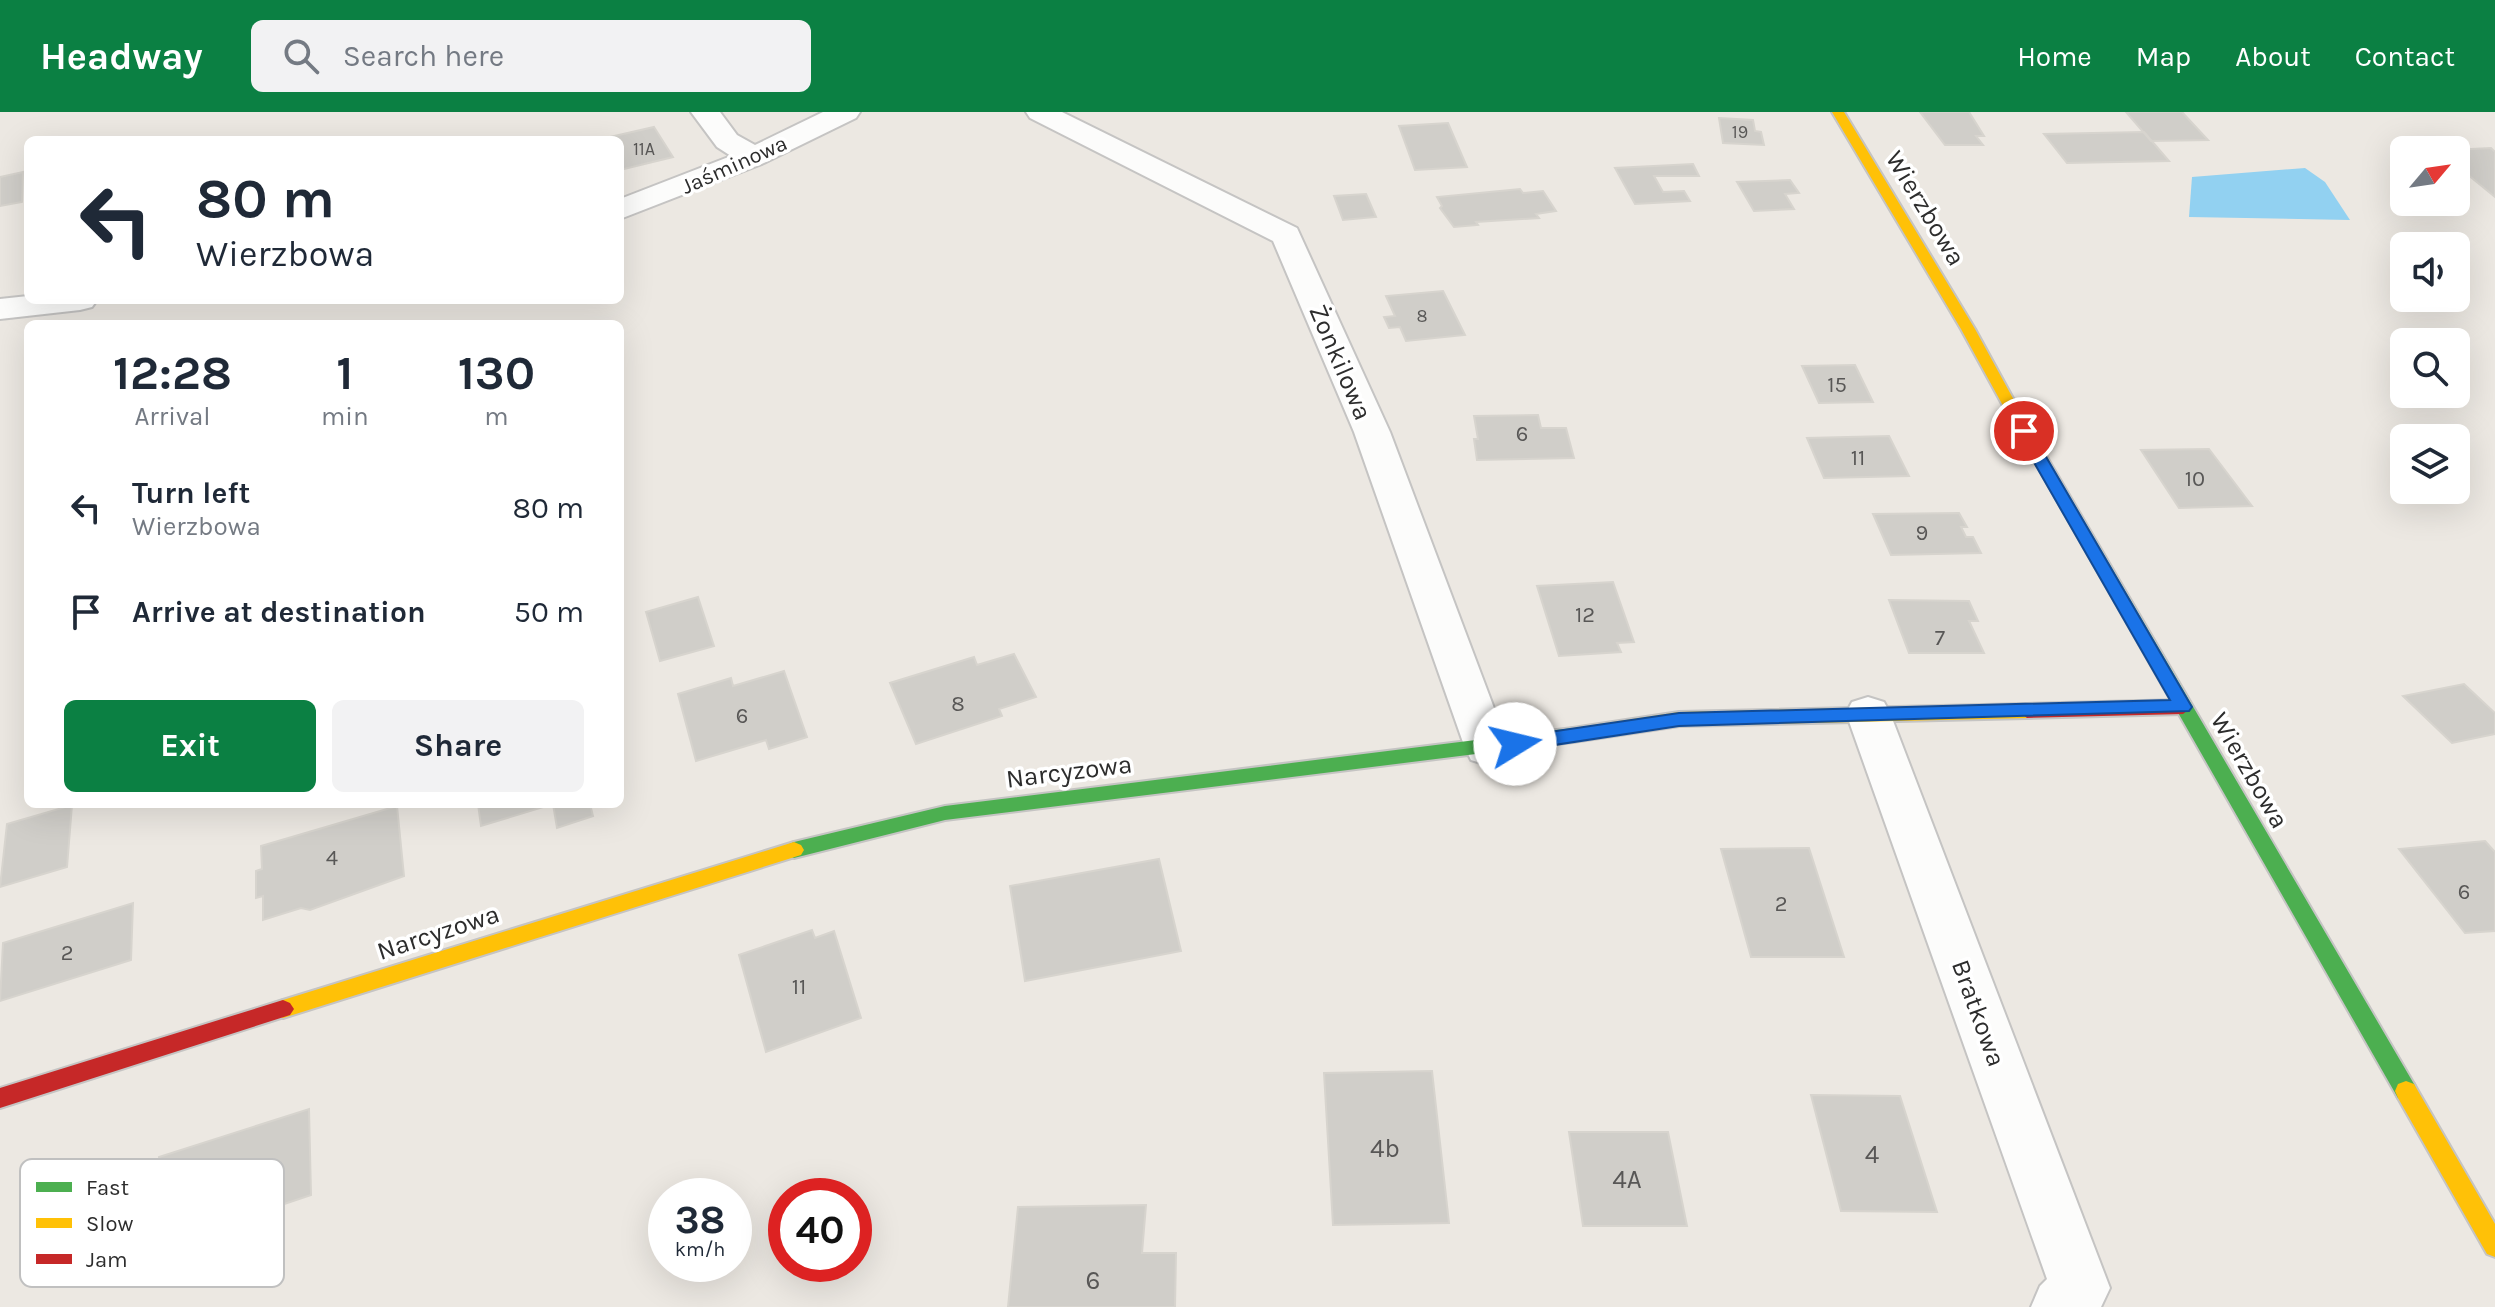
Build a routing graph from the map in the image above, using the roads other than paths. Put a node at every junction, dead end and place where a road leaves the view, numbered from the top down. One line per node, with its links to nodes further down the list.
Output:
1 (705, 112): 5 (street)
2 (846, 112): 5 (street, Jaśminowa)
3 (1040, 112): 11 (street, Żonkilowa)
4 (1838, 112): 9 (street, Wierzbowa)
5 (754, 157): 6 (street, Jaśminowa)
6 (624, 209)
7 (44, 304): 8 (street)
8 (0, 309)
9 (2183, 707): 10 (street, Narcyzowa); 13 (street, Wierzbowa)
10 (1868, 713): 11 (street, Narcyzowa); 14 (street, Bratkowa)
11 (1487, 748): 12 (street, Narcyzowa)
12 (0, 1098)
13 (2495, 1246)
14 (2061, 1307)

